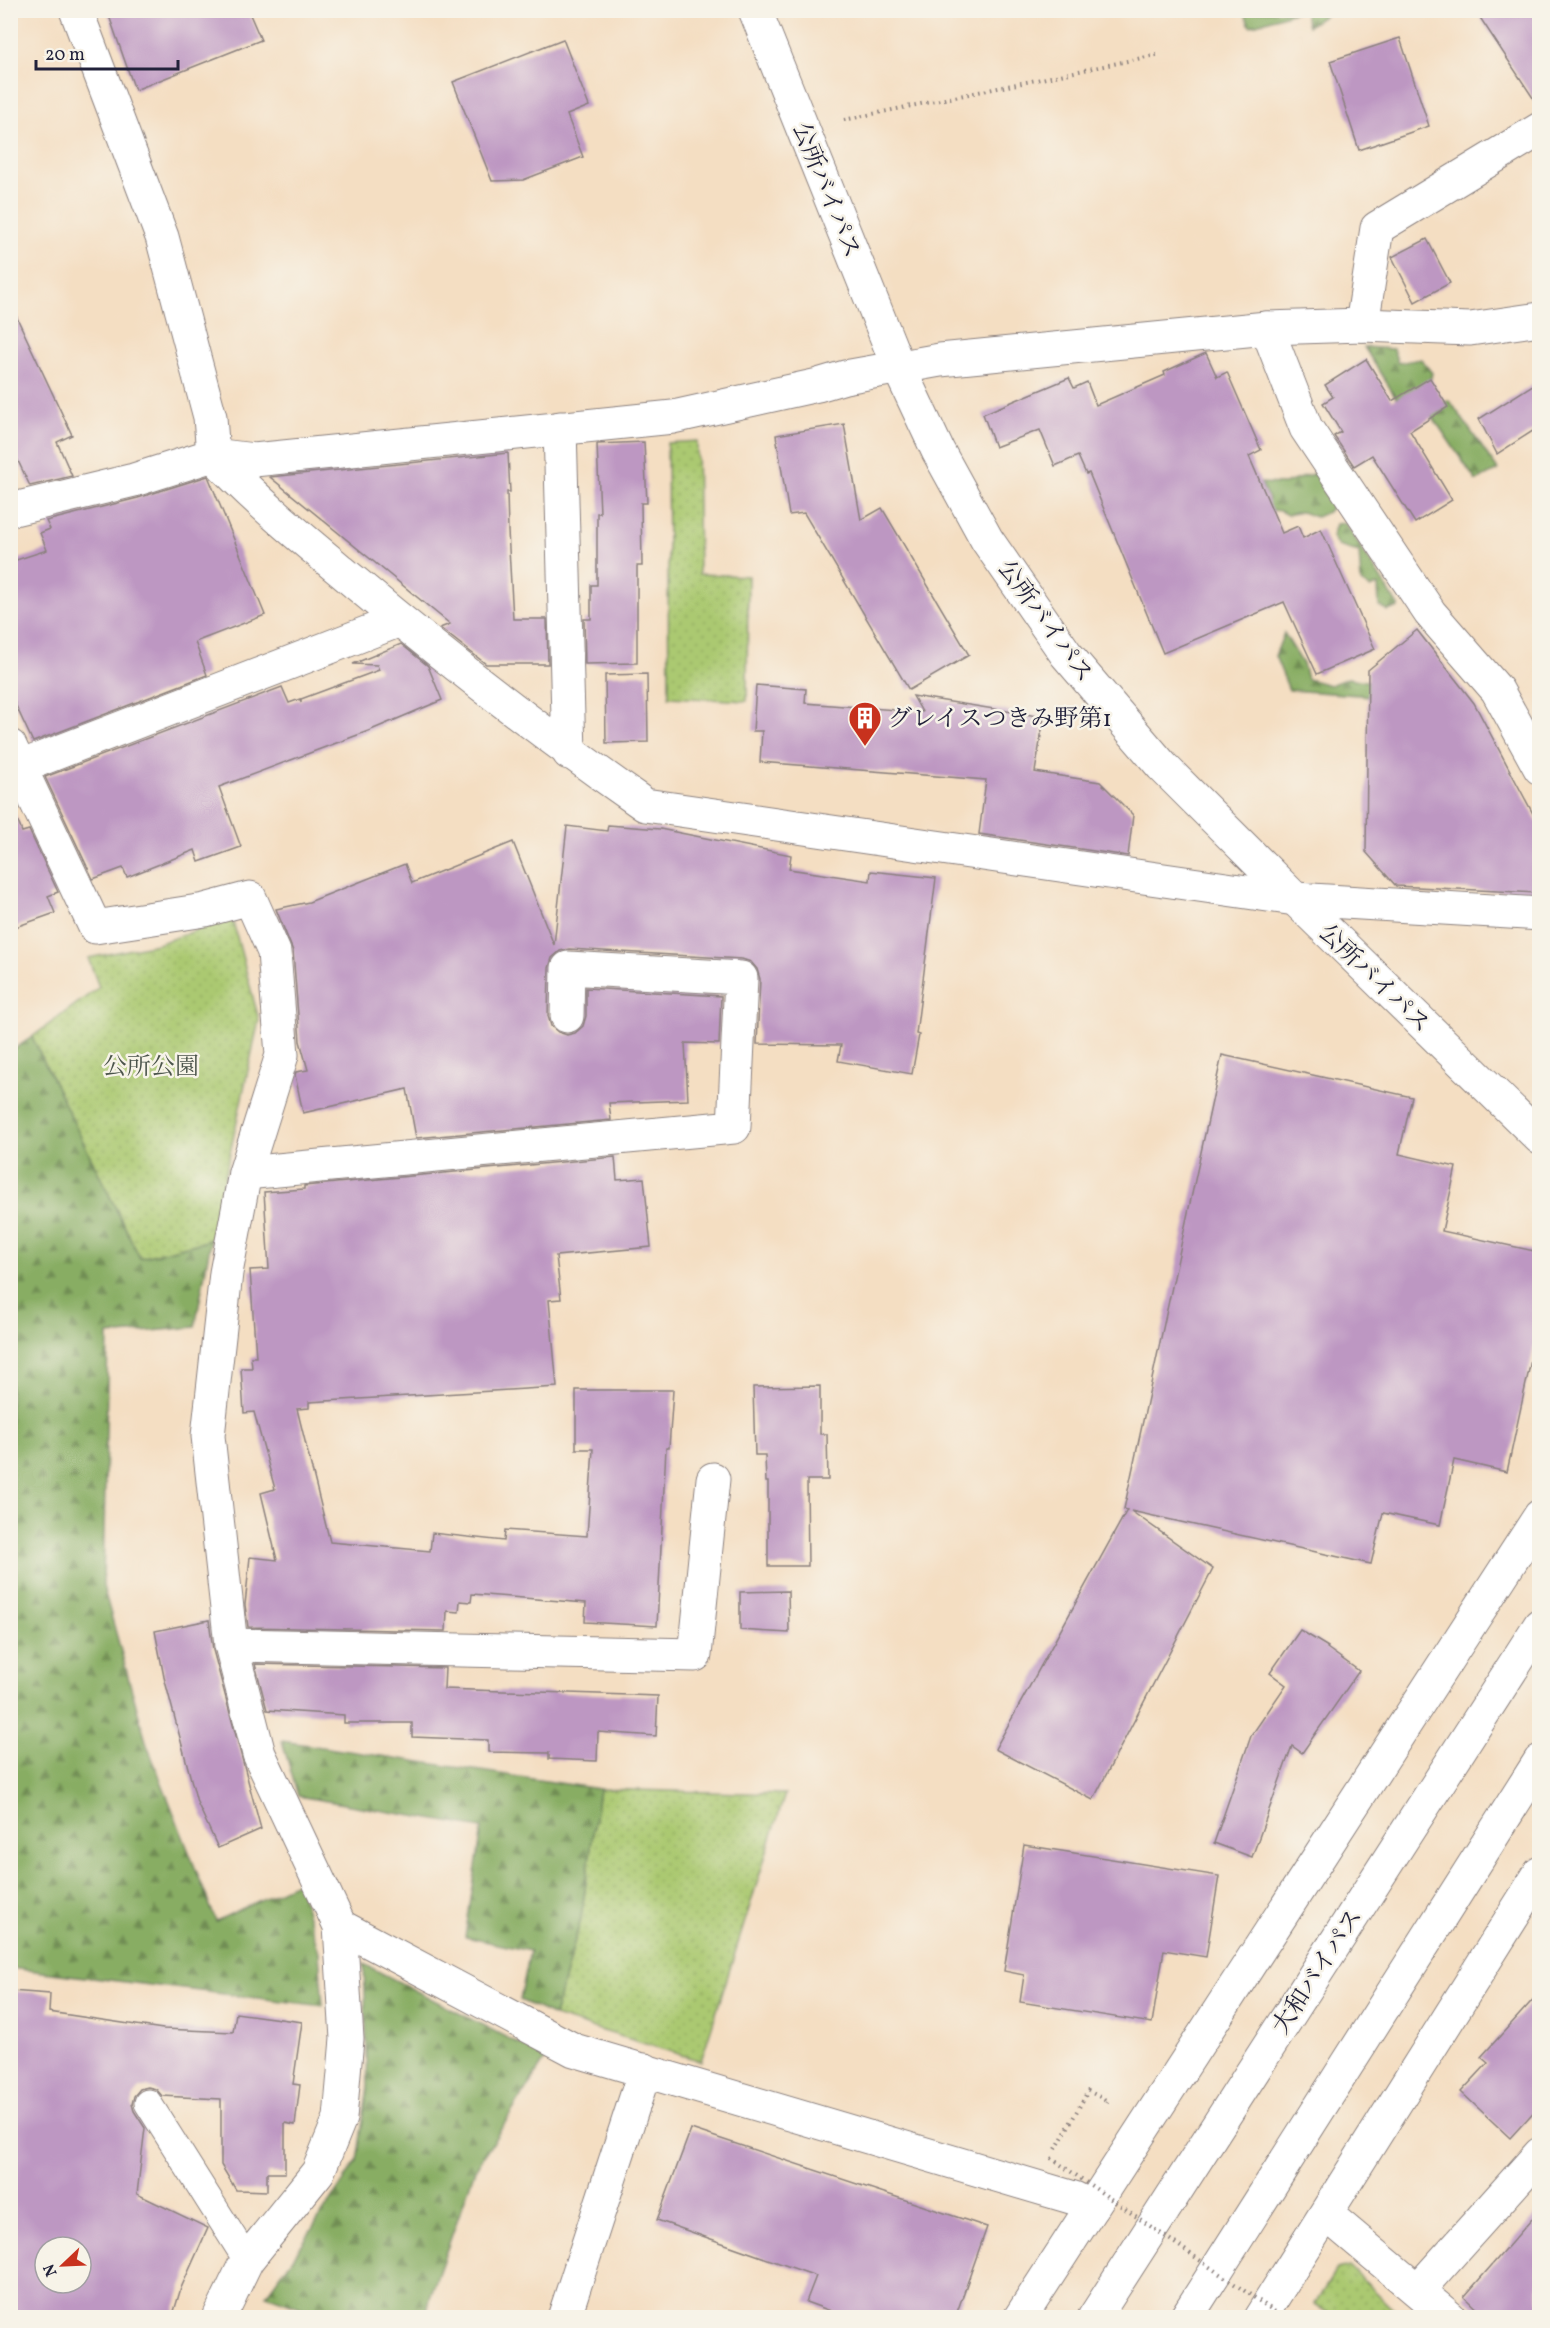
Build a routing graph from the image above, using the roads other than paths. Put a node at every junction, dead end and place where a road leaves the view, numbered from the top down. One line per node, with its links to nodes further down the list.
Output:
1 (76, 10): 9 (main road)
2 (755, 10): 7 (main road, 公所バイパス)
3 (1539, 129): 5 (main road)
4 (1539, 319): 5 (main road)
5 (1362, 325): 6 (main road)
6 (1267, 328): 7 (main road); 14 (main road)
7 (898, 366): 8 (main road); 15 (main road, 公所バイパス)
8 (560, 428): 9 (main road); 12 (main road)
9 (213, 456): 10 (main road); 11 (main road)
10 (10, 510)
11 (400, 620): 12 (main road); 13 (main road)
12 (569, 753): 15 (main road)
13 (15, 757): 19 (main road)
14 (1539, 768)
15 (1295, 899): 16 (main road); 18 (main road, 公所バイパス)
16 (1539, 914)
17 (567, 1016): 19 (main road)
18 (1539, 1138)
19 (245, 1173): 23 (main road)
20 (713, 1479): 23 (main road)
21 (1539, 1516): 30 (main road)
22 (1539, 1625): 37 (main road, 大和バイパス)
23 (231, 1644): 26 (main road)
24 (1539, 1761): 38 (main road)
25 (1539, 1873): 31 (main road)
26 (340, 1926): 27 (main road); 32 (main road)
27 (645, 2070): 30 (main road); 35 (main road)
28 (148, 2103): 32 (lane)
29 (1539, 2154): 33 (main road)
30 (1092, 2207): 36 (main road)
31 (1326, 2214): 33 (main road); 39 (main road)
32 (248, 2260): 34 (main road)
33 (1418, 2290): 40 (main road)
34 (219, 2318)
35 (564, 2318)
36 (1020, 2318)
37 (1094, 2318)
38 (1186, 2318)
39 (1260, 2318)
40 (1450, 2318)

